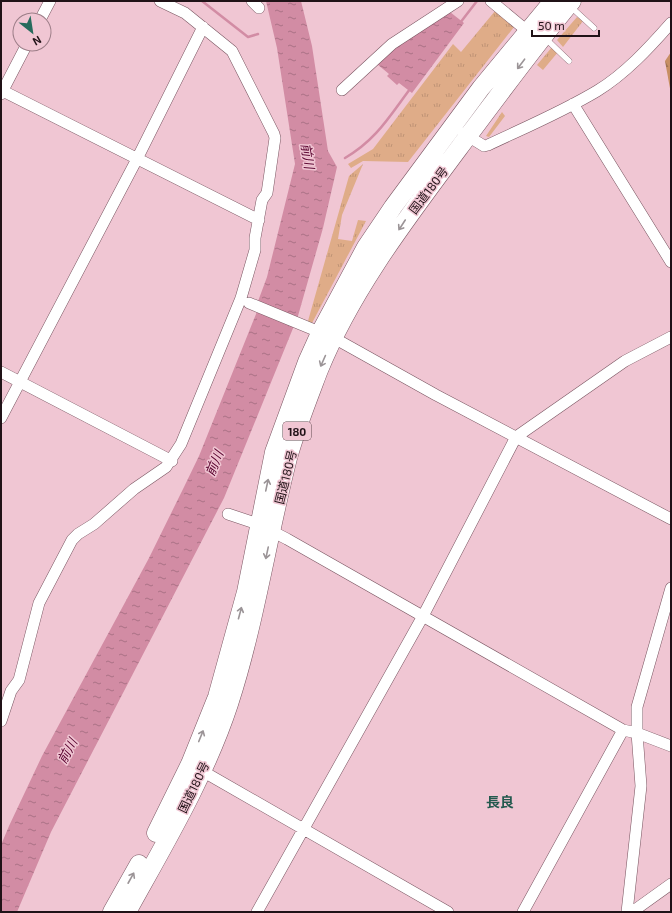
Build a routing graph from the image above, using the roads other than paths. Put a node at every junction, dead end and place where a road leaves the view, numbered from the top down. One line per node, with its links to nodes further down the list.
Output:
1 (50, 1): 6 (street)
2 (160, 1): 8 (street)
3 (458, 1): 13 (street)
4 (492, 1): 10 (street)
5 (564, 2): 9 (lane); 10 (highway, 国道180号 / 180)
6 (44, 12)
7 (671, 23): 15 (street)
8 (203, 27): 18 (street); 19 (street)
9 (594, 28)
10 (537, 36): 12 (lane); 16 (highway, 国道180号 / 180); 17 (highway, 国道180号 / 180, one-way to 17)
11 (23, 52): 14 (street)
12 (569, 61)
13 (342, 90)
14 (2, 91): 18 (street)
15 (573, 104): 17 (street); 20 (street)
16 (453, 126): 17 (street); 22 (highway, 国道180号 / 180)
17 (468, 136): 22 (highway, 国道180号 / 180, one-way to 22)
18 (137, 159): 19 (street); 25 (street)
19 (259, 220): 28 (street)
20 (671, 262)
21 (251, 304): 22 (street)
22 (328, 334): 27 (street); 31 (highway, 国道180号 / 180)
23 (671, 337): 27 (street)
24 (1, 372): 25 (street)
25 (20, 382): 26 (street); 28 (street)
26 (1, 418)
27 (516, 437): 30 (street); 33 (street)
28 (172, 461): 34 (street)
29 (228, 514): 31 (street)
30 (671, 519)
31 (265, 528): 33 (street); 39 (highway, 国道180号 / 180)
32 (671, 588): 37 (street)
33 (423, 616): 36 (street); 40 (street)
34 (3, 706): 35 (street)
35 (1, 721)
36 (623, 730): 37 (street); 46 (street)
37 (637, 733): 38 (street); 47 (street)
38 (671, 746)
39 (196, 768): 40 (street); 42 (highway, 国道180号 / 180, one-way to 39); 43 (highway, 国道180号 / 180)
40 (302, 830): 44 (street); 45 (street)
41 (671, 884): 48 (street)
42 (112, 912)
43 (127, 912)
44 (256, 912)
45 (448, 912)
46 (522, 912)
47 (627, 912)
48 (632, 912)

